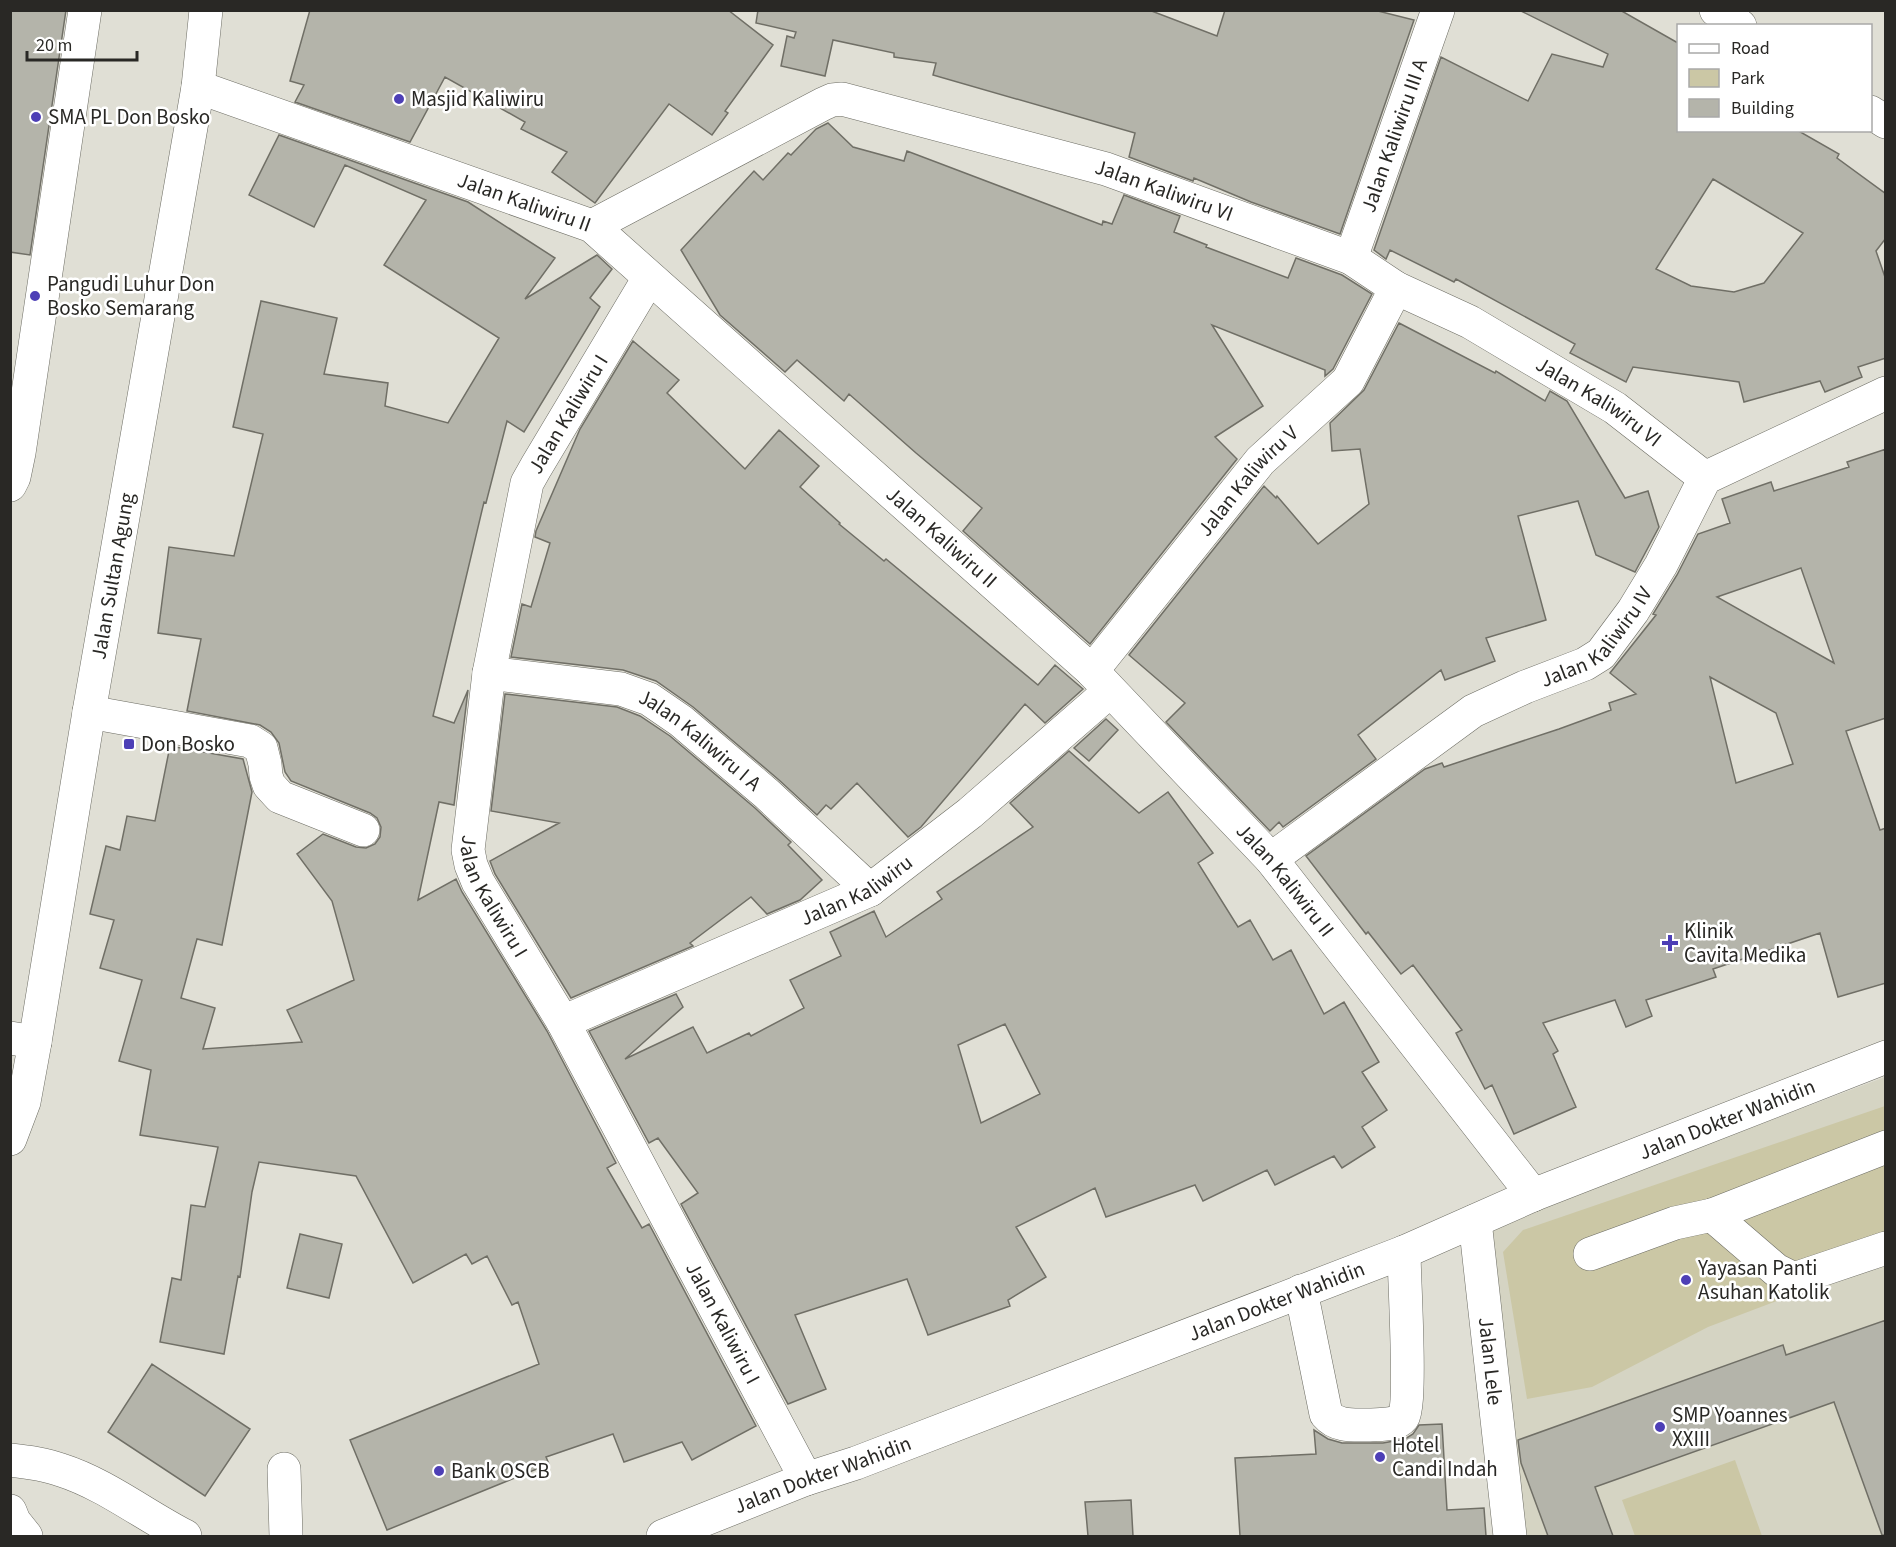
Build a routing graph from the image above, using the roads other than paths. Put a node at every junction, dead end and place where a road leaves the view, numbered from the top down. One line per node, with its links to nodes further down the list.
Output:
1 (85, 10): 15 (main road)
2 (206, 10): 6 (main road, Jalan Sultan Agung)
3 (1438, 10): 10 (main road, Jalan Kaliwiru III A)
4 (1716, 10): 5 (main road)
5 (1737, 24)
6 (198, 87): 9 (main road, Jalan Kaliwiru II); 18 (main road, Jalan Sultan Agung)
7 (1872, 113): 8 (main road)
8 (1886, 122)
9 (592, 226): 10 (main road, Jalan Kaliwiru VI); 11 (main road, Jalan Kaliwiru II)
10 (1351, 258): 12 (main road, Jalan Kaliwiru VI)
11 (650, 278): 16 (main road, Jalan Kaliwiru I); 17 (main road, Jalan Kaliwiru II)
12 (1396, 288): 14 (main road, Jalan Kaliwiru VI); 17 (main road, Jalan Kaliwiru V)
13 (1886, 393): 14 (main road)
14 (1705, 478): 20 (main road, Jalan Kaliwiru IV)
15 (10, 485)
16 (489, 673): 21 (main road, Jalan Kaliwiru I A); 22 (main road, Jalan Kaliwiru I)
17 (1101, 681): 20 (main road, Jalan Kaliwiru II); 21 (main road, Jalan Kaliwiru)
18 (88, 712): 19 (main road); 23 (main road, Jalan Sultan Agung)
19 (363, 830)
20 (1271, 859): 27 (main road, Jalan Kaliwiru II)
21 (870, 890): 22 (main road, Jalan Kaliwiru)
22 (563, 1022): 36 (main road, Jalan Kaliwiru I)
23 (23, 1040): 25 (main road, Jalan Sultan Agung)
24 (1886, 1057): 27 (main road, Jalan Dokter Wahidin)
25 (10, 1139)
26 (1886, 1147): 28 (main road)
27 (1533, 1195): 29 (main road, Jalan Dokter Wahidin)
28 (1712, 1215): 30 (main road); 32 (main road)
29 (1475, 1221): 31 (main road, Jalan Dokter Wahidin); 42 (main road, Jalan Lele)
30 (1886, 1248)
31 (1404, 1252): 33 (main road, Jalan Dokter Wahidin); 33 (main road)
32 (1590, 1254)
33 (1301, 1291): 36 (main road, Jalan Dokter Wahidin)
34 (10, 1460): 39 (main road)
35 (284, 1469): 40 (main road)
36 (806, 1479): 41 (main road, Jalan Dokter Wahidin)
37 (10, 1511): 38 (main road)
38 (26, 1536)
39 (185, 1536)
40 (286, 1536)
41 (663, 1536)
42 (1510, 1536)

